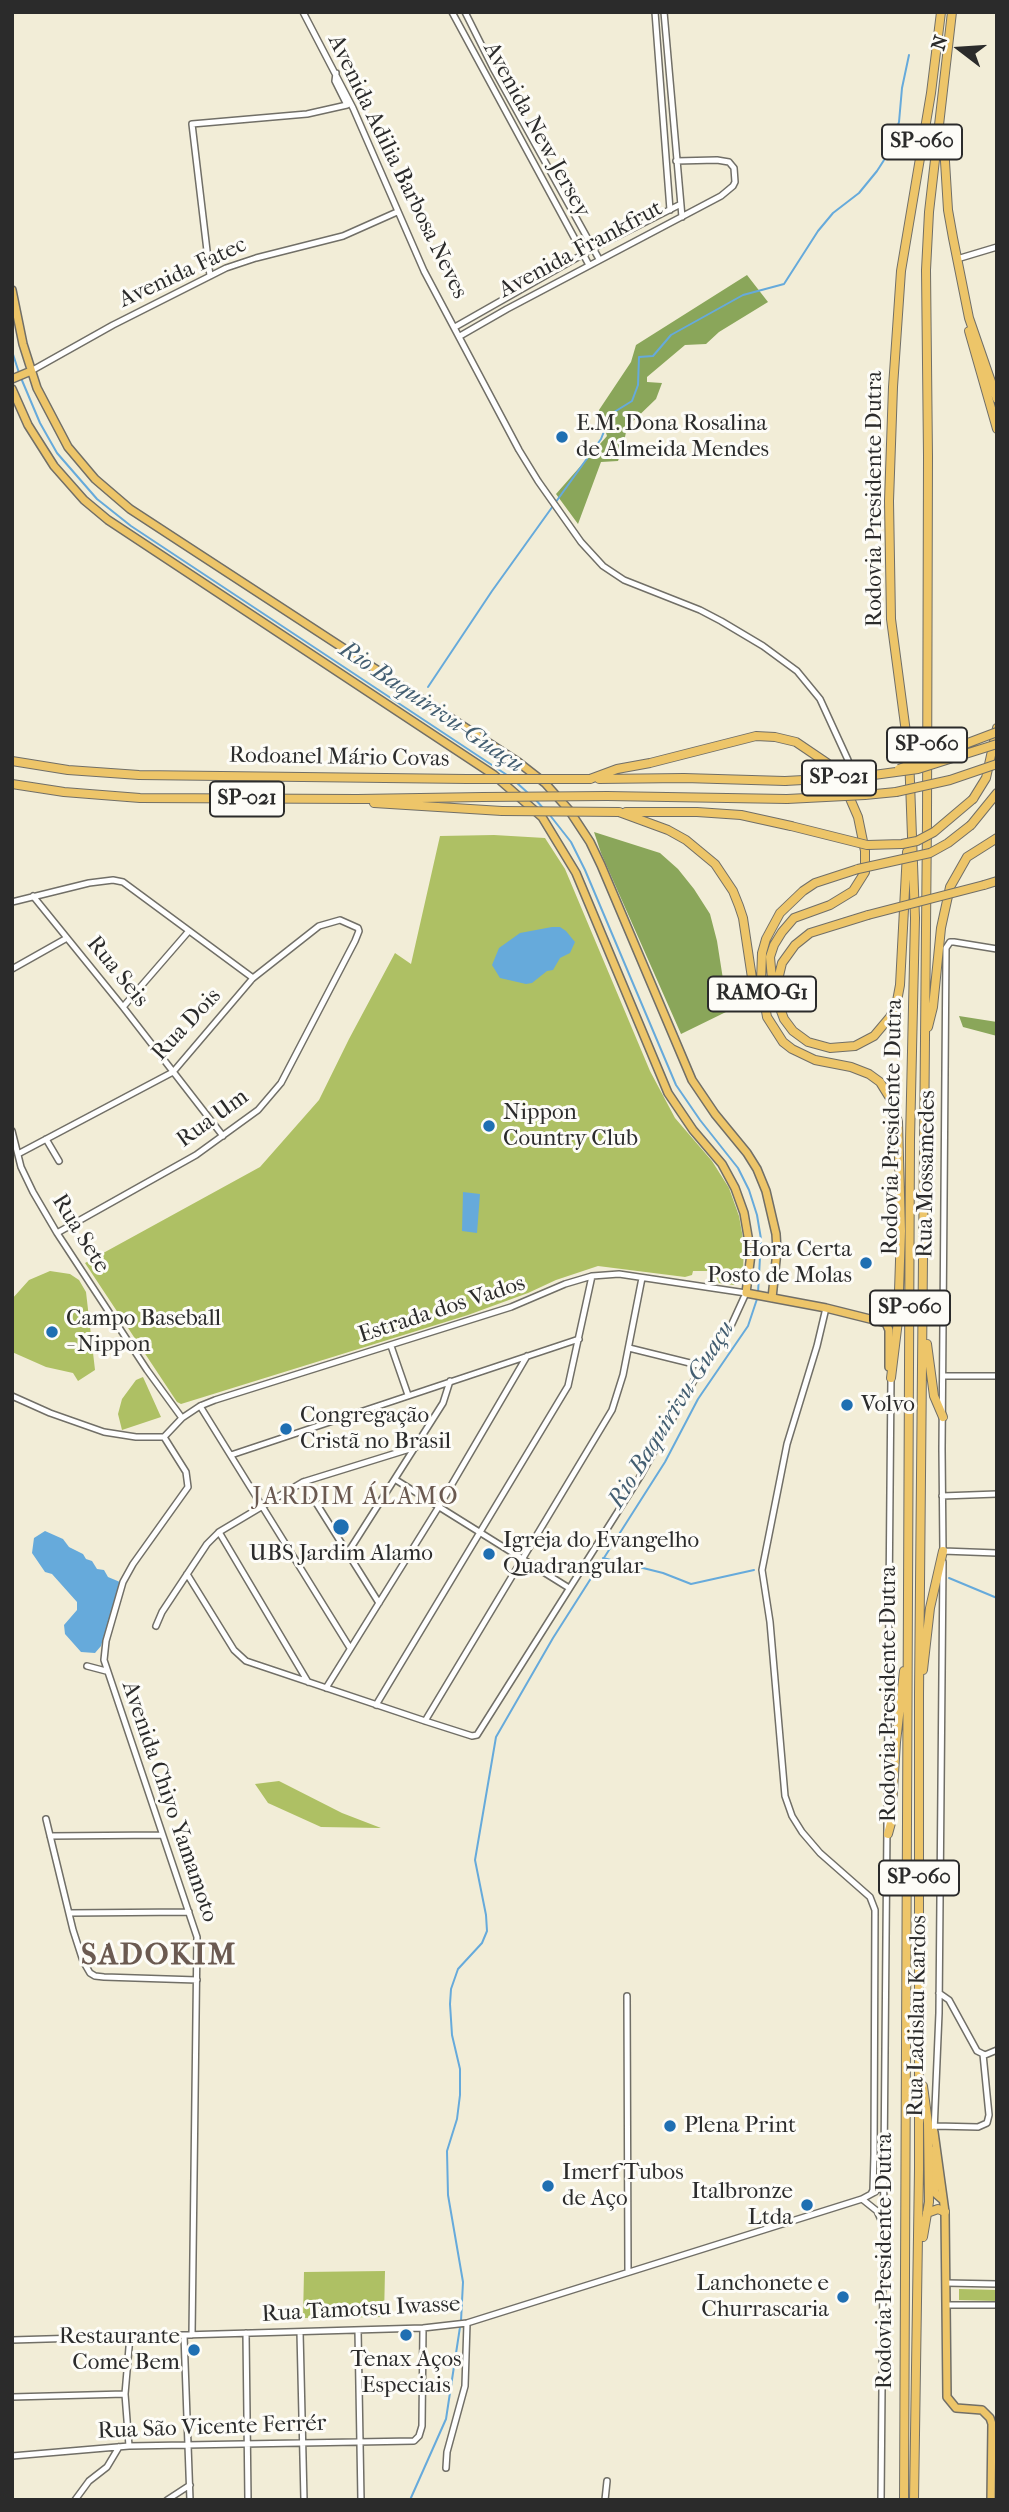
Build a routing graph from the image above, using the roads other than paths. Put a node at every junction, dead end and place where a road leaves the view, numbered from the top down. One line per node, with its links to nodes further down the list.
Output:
1 (303, 12): 14 (street, Avenida Adilia Barbosa Neves)
2 (452, 12): 9 (street, Avenida New Jersey)
3 (465, 12): 8 (street, Avenida New Jersey)
4 (655, 12): 13 (street)
5 (664, 12): 12 (street)
6 (941, 12): 50 (highway, Rodovia Presidente Dutra / SP-060)
7 (952, 12): 17 (highway, Rodovia Presidente Dutra / SP-060)
8 (484, 50): 9 (street); 10 (street, Avenida New Jersey)
9 (475, 55): 11 (street, Avenida New Jersey)
10 (493, 68): 11 (street); 24 (street, Avenida New Jersey)
11 (485, 72): 25 (street, Avenida New Jersey)
12 (670, 91): 13 (street); 16 (street)
13 (661, 92): 15 (street)
14 (350, 106): 21 (street, Avenida Adilia Barbosa Neves); 29 (street)
15 (663, 108): 16 (street); 20 (street)
16 (672, 108): 18 (street)
17 (941, 109): 27 (highway); 66 (highway, Rodovia Presidente Dutra / SP-060)
18 (676, 161): 19 (street); 22 (street, Avenida Frankfrut)
19 (679, 205): 20 (street, Avenida Frankfrut); 22 (street)
20 (670, 210): 24 (street, Avenida Frankfrut)
21 (397, 212): 29 (street, Avenida Fatec); 34 (street, Avenida Adilia Barbosa Neves)
22 (682, 217): 26 (street, Avenida Frankfrut)
23 (997, 247): 27 (street)
24 (594, 248): 25 (street, Avenida Frankfrut); 26 (street, Avenida New Jersey)
25 (583, 254): 28 (street, Avenida New Jersey); 31 (street, Avenida Frankfrut)
26 (599, 259): 28 (street, Avenida Frankfrut)
27 (957, 259): 33 (highway)
28 (589, 265): 32 (street, Avenida Frankfrut)
29 (210, 276): 36 (street, Avenida Fatec)
30 (12, 290): 36 (main road)
31 (502, 300): 32 (street); 34 (street, Avenida Frankfrut)
32 (507, 309): 35 (street, Avenida Frankfrut)
33 (969, 318): 39 (highway); 40 (highway)
34 (455, 327): 35 (street, Avenida Adilia Barbosa Neves)
35 (460, 336): 43 (street, Avenida Adilia Barbosa Neves)
36 (27, 373): 37 (main road); 77 (main road)
37 (13, 379)
38 (12, 389): 76 (main road)
39 (997, 399)
40 (997, 429)
41 (997, 730): 46 (highway, bridge); 52 (highway, bridge)
42 (997, 744): 46 (highway, Rodoanel Mário Covas / SP-021, bridge)
43 (848, 760)
44 (12, 761): 47 (highway, Rodoanel Mário Covas / SP-021, bridge)
45 (997, 764): 51 (highway, Rodoanel Mário Covas / SP-021, bridge)
46 (893, 772): 47 (highway, Rodoanel Mário Covas / SP-021, bridge)
47 (590, 779): 63 (highway)
48 (12, 784): 51 (highway, Rodoanel Mário Covas / SP-021)
49 (997, 793): 64 (highway, RAMO-G1, bridge)
50 (911, 798): 63 (highway); 114 (highway, Rodovia Presidente Dutra / SP-060)
51 (357, 799): 52 (highway, bridge)
52 (620, 812): 64 (highway)
53 (997, 838): 66 (highway)
54 (997, 881): 63 (highway, bridge)
55 (33, 896): 56 (street); 57 (street); 58 (street, Rua Seis)
56 (12, 902)
57 (188, 932): 62 (street); 65 (street)
58 (67, 938): 61 (street); 65 (street, Rua Seis)
59 (355, 941): 62 (street, Rua Dois); 69 (street, Rua Um)
60 (997, 949): 85 (street, Rua Mossamedes)
61 (12, 969)
62 (253, 978): 67 (street, Rua Dois)
63 (776, 988)
64 (762, 996): 87 (highway, RAMO-G1)
65 (124, 1007): 67 (street, Rua Seis)
66 (925, 1044): 78 (highway, Rodovia Presidente Dutra / SP-060)
67 (173, 1072): 69 (street, Rua Seis); 70 (street, Rua Dois)
68 (12, 1131): 71 (street, Rua Sete)
69 (223, 1136): 73 (street, Rua Um)
70 (46, 1139): 71 (street, Rua Dois); 72 (street)
71 (18, 1154): 73 (street, Rua Sete)
72 (59, 1161)
73 (57, 1233): 93 (street, Rua Sete)
74 (592, 1276): 75 (street, Estrada dos Vados); 80 (street); 81 (street, Estrada dos Vados)
75 (642, 1278): 76 (street, Estrada dos Vados); 82 (street)
76 (749, 1293): 77 (main road); 84 (street)
77 (769, 1297): 79 (main road)
78 (923, 1304): 92 (highway); 119 (highway, Rodovia Presidente Dutra / SP-060)
79 (826, 1308): 87 (main road); 139 (street)
80 (579, 1339): 83 (street); 104 (street)
81 (391, 1346): 89 (street); 91 (street, Estrada dos Vados)
82 (629, 1348): 84 (street); 108 (street)
83 (527, 1356): 88 (street); 102 (street)
84 (702, 1366): 110 (street)
85 (944, 1376): 86 (street); 92 (street, Rua Mossamedes)
86 (997, 1376)
87 (891, 1378): 123 (street)
88 (450, 1381): 89 (street); 95 (street)
89 (408, 1395): 96 (street)
90 (12, 1396): 94 (street)
91 (200, 1406): 93 (street, Estrada dos Vados); 96 (street)
92 (943, 1417): 100 (street, Rua Mossamedes)
93 (182, 1418): 94 (street, Estrada dos Vados)
94 (164, 1437): 116 (street, Avenida Chiyo Yamamoto)
95 (416, 1447): 97 (street); 98 (street)
96 (231, 1455): 101 (street)
97 (396, 1480): 102 (street); 107 (street)
98 (303, 1482): 101 (street); 107 (street)
99 (997, 1494): 100 (street)
100 (942, 1496): 105 (street, Rua Ladislau Kardos)
101 (262, 1505): 103 (street); 113 (street)
102 (438, 1508): 104 (street); 111 (street)
103 (219, 1532): 109 (street); 117 (street)
104 (480, 1533): 108 (street); 120 (street)
105 (943, 1551): 106 (street); 119 (highway); 129 (street, Rua Ladislau Kardos)
106 (997, 1553)
107 (347, 1554): 111 (street)
108 (521, 1560): 110 (street); 121 (street)
109 (187, 1574): 112 (street); 117 (street)
110 (569, 1588): 121 (street)
111 (379, 1603): 113 (street)
112 (156, 1626)
113 (350, 1648): 118 (street)
114 (908, 1651): 123 (highway); 179 (highway, Rodovia Presidente Dutra / SP-060)
115 (87, 1666): 116 (street)
116 (106, 1671): 124 (street, Avenida Chiyo Yamamoto)
117 (308, 1682): 118 (street)
118 (326, 1688): 120 (street)
119 (919, 1693): 135 (highway, Rodovia Presidente Dutra / SP-060)
120 (376, 1705): 121 (street)
121 (425, 1721)
122 (46, 1819): 125 (street)
123 (887, 1834): 138 (street)
124 (162, 1835): 125 (street); 126 (street, Avenida Chiyo Yamamoto)
125 (50, 1836): 127 (street)
126 (189, 1912): 127 (street); 128 (street, Avenida Chiyo Yamamoto)
127 (69, 1913): 128 (street)
128 (197, 1980): 156 (street, Avenida Chiyo Yamamoto)
129 (940, 1993): 131 (street, Rua Ladislau Kardos); 132 (street)
130 (627, 1996): 145 (street)
131 (939, 2013): 132 (street); 137 (street, Rua Ladislau Kardos)
132 (957, 2017): 134 (street)
133 (997, 2050): 134 (street)
134 (983, 2054): 137 (street)
135 (920, 2062): 136 (highway); 144 (highway, Rodovia Presidente Dutra / SP-060)
136 (927, 2109): 137 (highway); 142 (highway)
137 (935, 2129): 141 (main road)
138 (884, 2182): 139 (street, Rua Tamotsu Iwasse); 143 (street)
139 (871, 2194): 140 (street, Rua Tamotsu Iwasse)
140 (862, 2199): 143 (street); 145 (street, Rua Tamotsu Iwasse)
141 (945, 2212): 142 (highway); 146 (main road)
142 (927, 2213): 144 (highway)
143 (883, 2224): 178 (street)
144 (918, 2264): 180 (highway, Rodovia Presidente Dutra / SP-060)
145 (628, 2272): 150 (street, Rua Tamotsu Iwasse)
146 (946, 2283): 147 (street); 148 (main road)
147 (997, 2284)
148 (946, 2305): 149 (street); 181 (main road)
149 (997, 2305)
150 (467, 2323): 151 (street, Rua Tamotsu Iwasse); 168 (street)
151 (423, 2328): 152 (street, Rua Tamotsu Iwasse); 161 (street, Rua São Vicente Ferrér)
152 (358, 2330): 153 (street, Rua Tamotsu Iwasse); 161 (street)
153 (300, 2332): 154 (street, Rua Tamotsu Iwasse); 162 (street)
154 (246, 2333): 156 (street, Rua Tamotsu Iwasse); 163 (street)
155 (184, 2335): 156 (street, Rua Tamotsu Iwasse); 157 (street, Rua Tamotsu Iwasse); 164 (street)
156 (192, 2335)
157 (130, 2336): 158 (street, Rua Tamotsu Iwasse); 159 (street)
158 (12, 2340)
159 (125, 2394): 160 (street); 165 (street)
160 (12, 2397)
161 (361, 2441): 162 (street, Rua São Vicente Ferrér); 176 (street)
162 (303, 2442): 163 (street, Rua São Vicente Ferrér); 175 (street)
163 (247, 2443): 164 (street, Rua São Vicente Ferrér); 174 (street)
164 (188, 2444): 165 (street, Rua São Vicente Ferrér); 170 (street)
165 (129, 2446): 166 (street, Rua São Vicente Ferrér)
166 (119, 2447): 167 (street, Rua São Vicente Ferrér); 171 (street)
167 (12, 2456)
168 (446, 2468)
169 (607, 2481): 177 (street)
170 (190, 2485): 172 (street); 173 (street)
171 (75, 2500)
172 (167, 2500)
173 (190, 2500)
174 (248, 2500)
175 (304, 2500)
176 (361, 2500)
177 (605, 2500)
178 (881, 2500)
179 (904, 2500)
180 (914, 2500)
181 (991, 2500)

